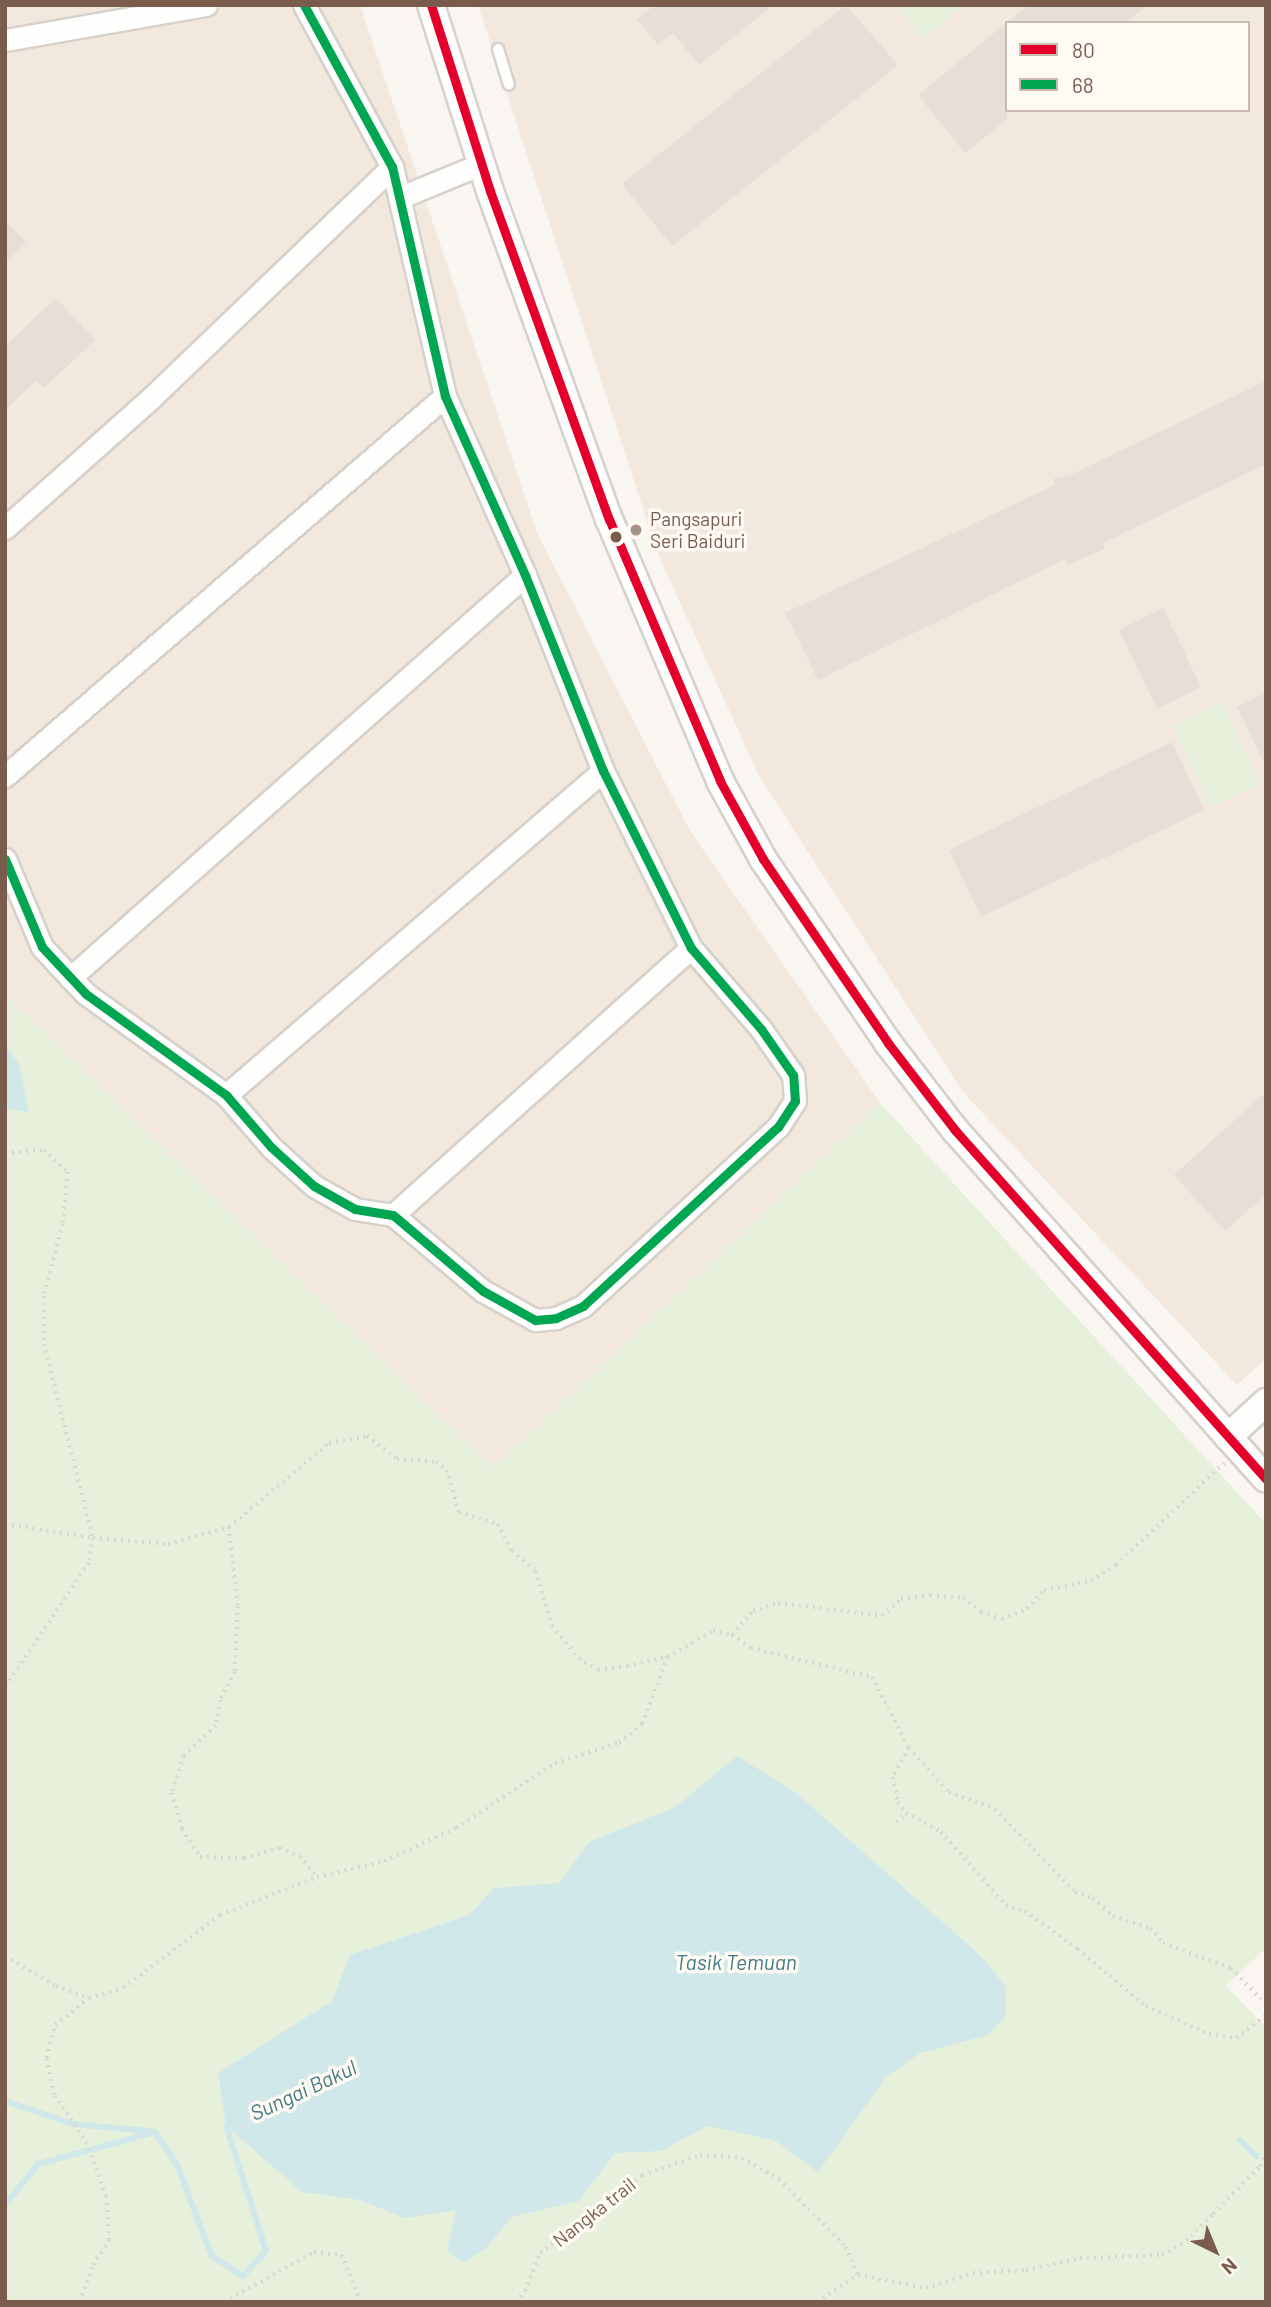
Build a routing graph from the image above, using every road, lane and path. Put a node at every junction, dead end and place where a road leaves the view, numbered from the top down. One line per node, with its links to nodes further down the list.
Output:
1 (206, 5): 4 (street)
2 (304, 5): 8 (street)
3 (430, 5): 7 (street)
4 (5, 40)
5 (498, 49): 6 (lane)
6 (509, 84)
7 (481, 164): 9 (street); 22 (street)
8 (392, 167): 9 (street); 11 (street)
9 (401, 197): 10 (street)
10 (446, 396): 12 (street); 14 (street)
11 (5, 528)
12 (525, 575): 13 (street); 17 (street)
13 (603, 771): 16 (street); 18 (street)
14 (5, 776)
15 (5, 859): 17 (street)
16 (691, 948): 20 (street); 20 (street)
17 (70, 978): 18 (street)
18 (226, 1095): 20 (street)
19 (5, 1153): 26 (path)
20 (393, 1215)
21 (1266, 1402): 22 (street)
22 (1233, 1443): 23 (street); 27 (path)
23 (1266, 1479)
24 (5, 1524): 26 (path)
25 (229, 1527): 26 (path); 28 (path); 33 (path)
26 (93, 1538): 29 (path)
27 (732, 1635): 28 (path); 30 (path)
28 (667, 1657): 33 (path)
29 (5, 1688)
30 (909, 1748): 31 (path); 36 (path)
31 (906, 1813): 32 (path); 37 (path)
32 (896, 1822)
33 (317, 1877): 35 (path)
34 (5, 1956): 35 (path)
35 (89, 1998): 40 (path)
36 (1266, 2004)
37 (1266, 2015)
38 (1266, 2153): 39 (path)
39 (858, 2275): 43 (path, Nangka trail); 44 (path)
40 (79, 2302)
41 (224, 2302): 42 (path)
42 (361, 2302)
43 (515, 2302)
44 (817, 2302)

